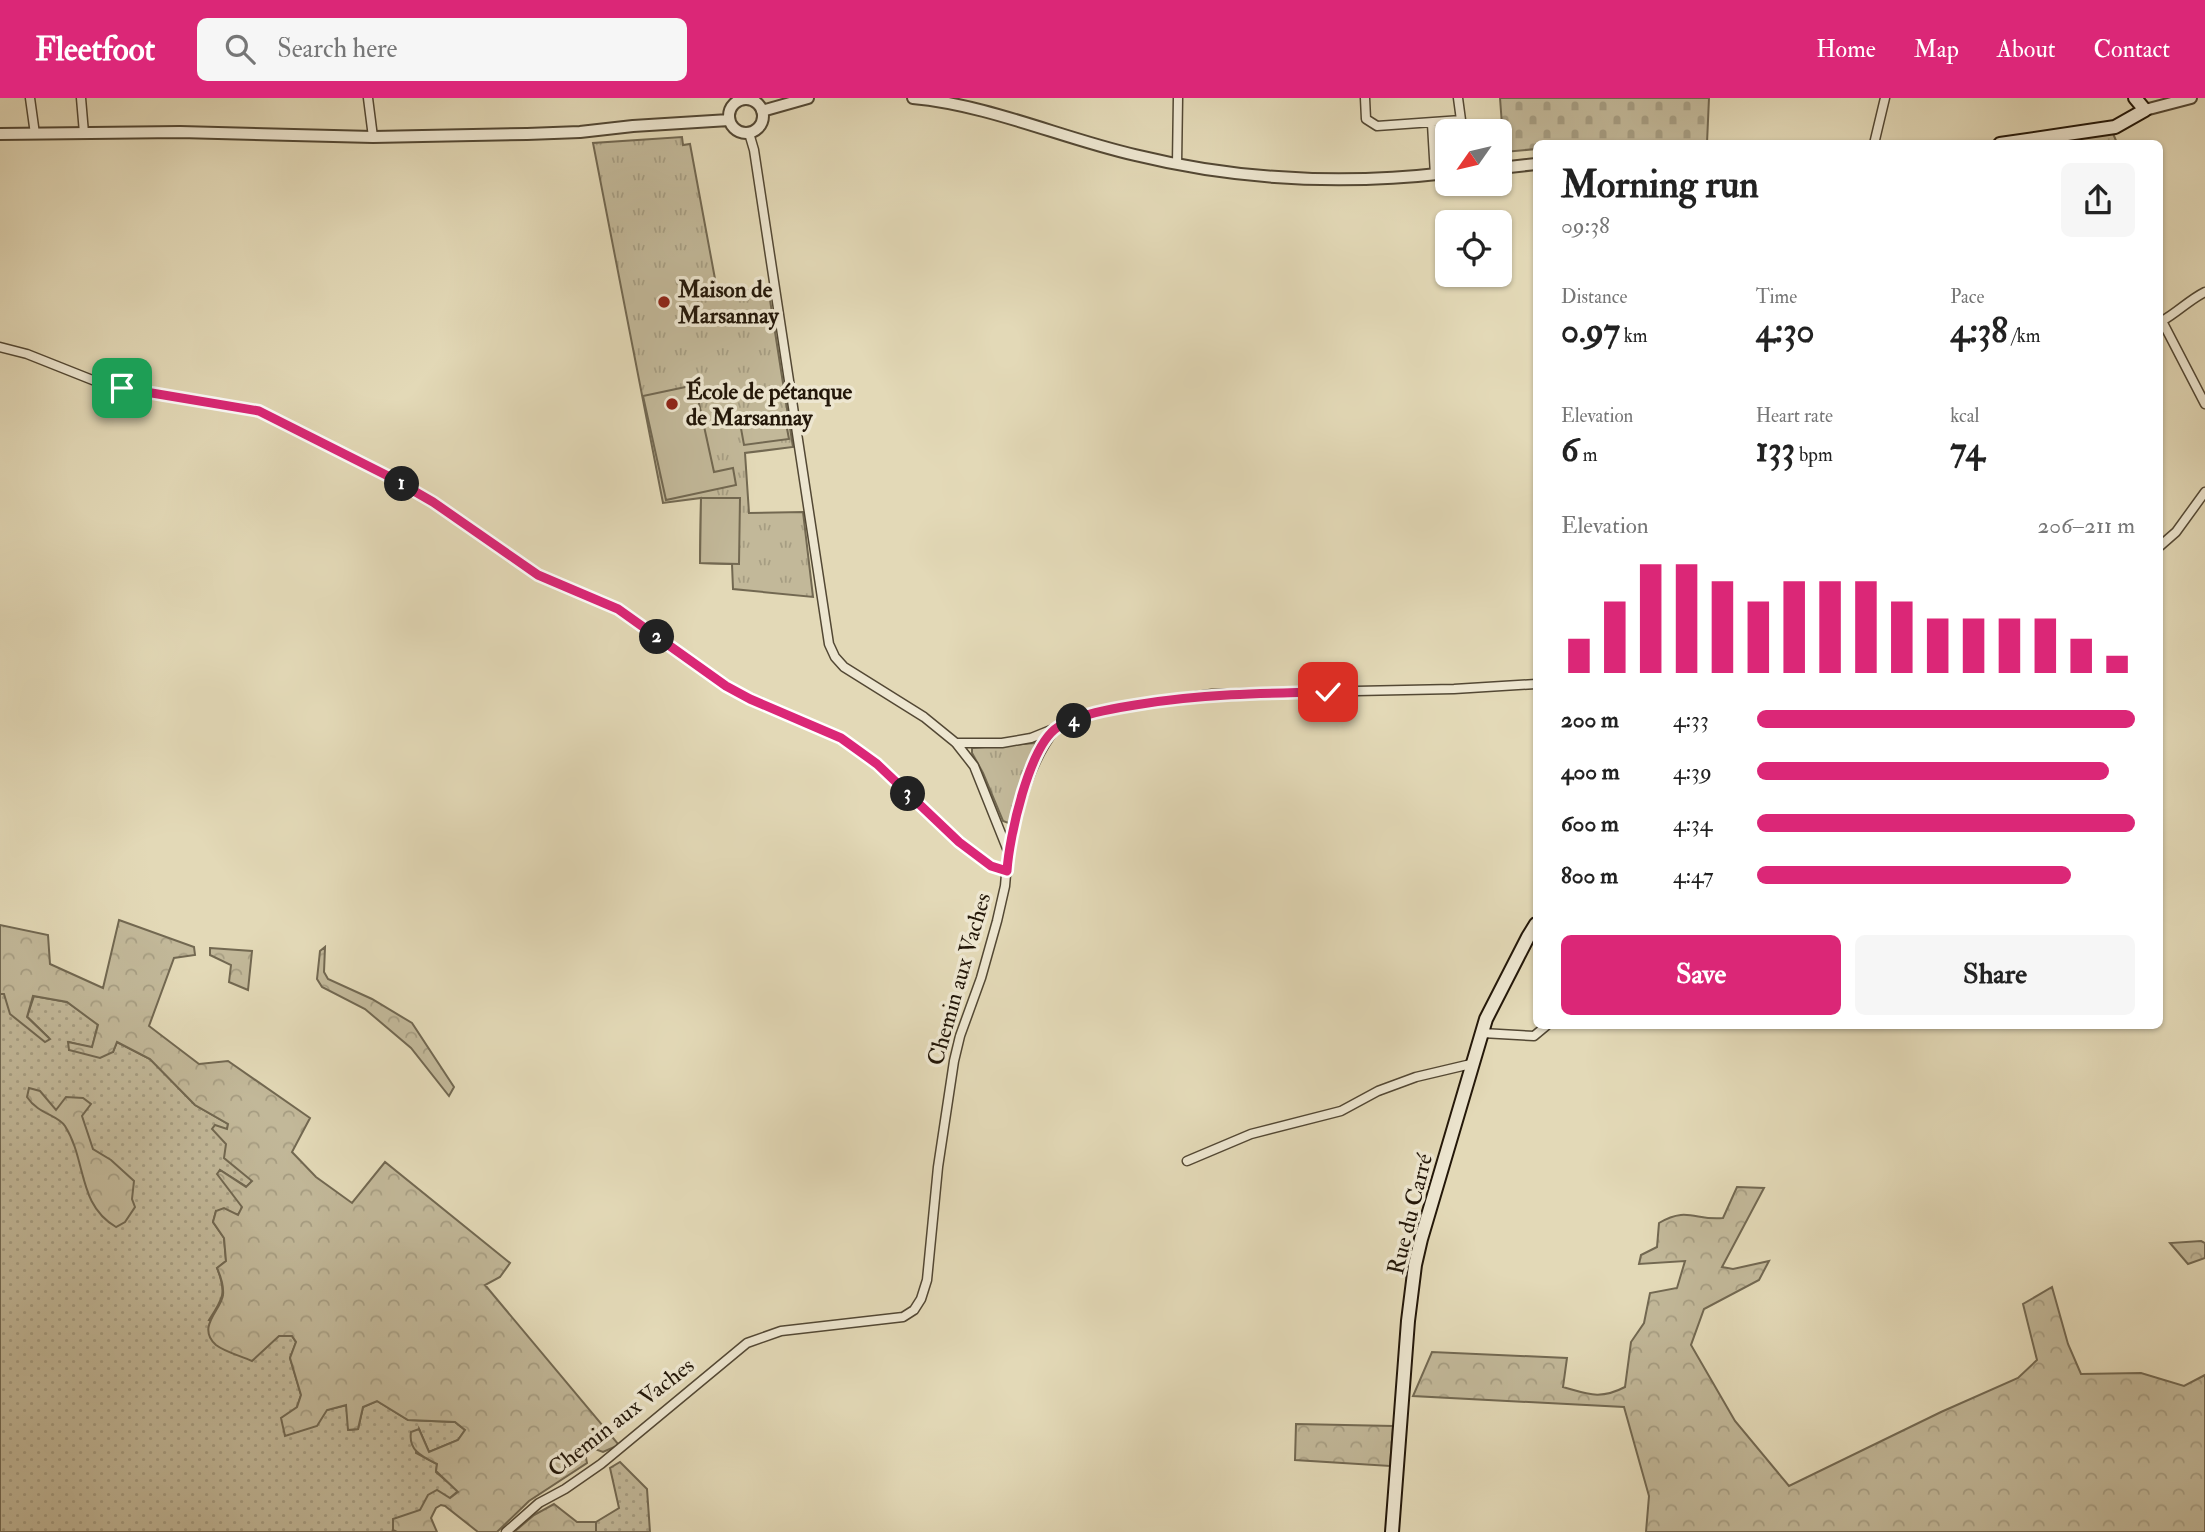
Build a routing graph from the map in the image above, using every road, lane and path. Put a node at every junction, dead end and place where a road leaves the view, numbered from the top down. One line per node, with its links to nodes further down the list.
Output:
1 (30, 98): 20 (street)
2 (80, 98): 17 (street)
3 (368, 98): 21 (street)
4 (808, 98): 14 (street)
5 (913, 98): 24 (street)
6 (1178, 98): 24 (street)
7 (1365, 98): 16 (street)
8 (1458, 98): 16 (street)
9 (1885, 98): 22 (street)
10 (2135, 98): 13 (main road)
11 (2190, 98): 13 (street)
12 (739, 99): 14 (street); 15 (street)
13 (2145, 110): 23 (main road)
14 (762, 111): 18 (street)
15 (729, 120): 18 (street); 21 (street)
16 (1432, 124): 27 (street)
17 (84, 133): 20 (street); 21 (street)
18 (749, 133): 37 (street, Chemin aux Vaches)
19 (0, 134): 20 (street)
20 (35, 134)
21 (373, 137)
22 (1875, 140)
23 (2045, 140)
24 (1177, 164): 27 (street)
25 (1533, 164): 26 (street)
26 (1512, 167)
27 (1435, 175)
28 (2205, 292): 29 (street)
29 (2163, 320)
30 (2163, 325): 32 (street)
31 (0, 347): 39 (street)
32 (2205, 404)
33 (2205, 492): 34 (street)
34 (2163, 543)
35 (1533, 684): 36 (street)
36 (1056, 728): 37 (street); 38 (street)
37 (956, 743): 38 (street, Chemin aux Vaches)
38 (1008, 851): 39 (street, Chemin aux Vaches)
39 (1007, 871): 45 (street, Chemin aux Vaches)
40 (1533, 929): 42 (main road, Rue du Carré)
41 (1542, 1029): 42 (street)
42 (1482, 1033): 43 (main road, Rue du Carré)
43 (1471, 1064): 44 (street); 46 (main road, Rue du Carré)
44 (1187, 1161)
45 (506, 1532)
46 (1392, 1532)

